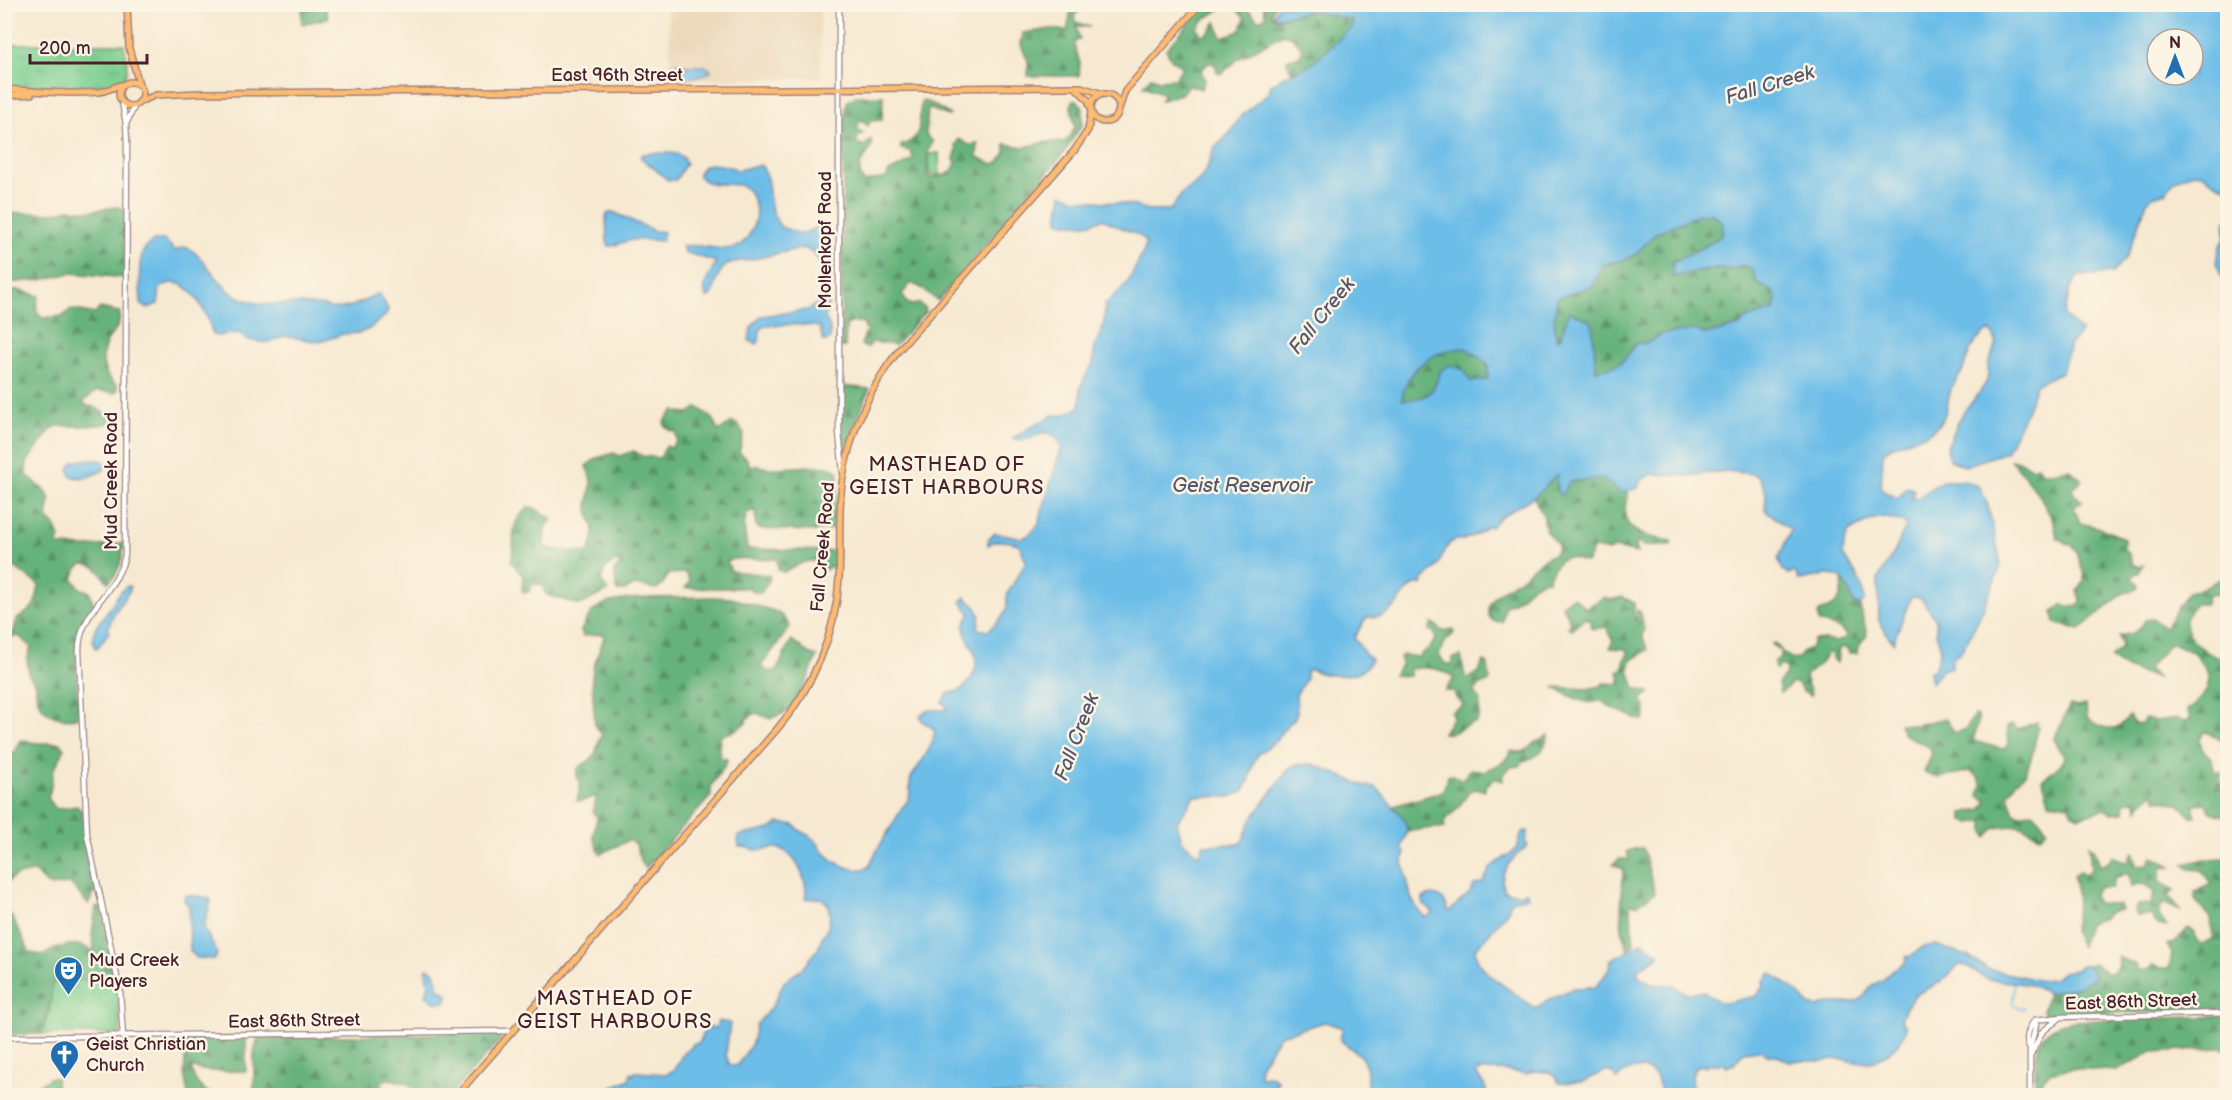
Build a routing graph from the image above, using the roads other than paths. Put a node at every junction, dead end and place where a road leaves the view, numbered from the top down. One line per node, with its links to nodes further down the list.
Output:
1 (128, 4): 4 (main road)
2 (839, 4): 7 (street, Mollenkopf Road)
3 (1200, 4): 11 (main road)
4 (133, 68): 5 (main road); 6 (main road)
5 (123, 84): 6 (main road); 10 (main road); 16 (main road)
6 (140, 86): 14 (main road, East 96th Street); 17 (main road)
7 (838, 88): 8 (main road, East 96th Street); 14 (main road, East 96th Street); 23 (street, Mollenkopf Road)
8 (1077, 88): 13 (main road, East 96th Street); 18 (main road)
9 (4, 89): 12 (main road)
10 (106, 91): 12 (main road); 16 (main road)
11 (1125, 91): 13 (main road); 19 (main road)
12 (39, 93): 15 (main road)
13 (1106, 94): 18 (main road); 19 (main road)
14 (156, 95): 17 (main road, East 96th Street)
15 (4, 96)
16 (120, 100): 17 (main road); 21 (street, Mud Creek Road)
17 (137, 104): 21 (street, Mud Creek Road)
18 (1091, 109): 20 (main road); 22 (main road, Fall Creek Road)
19 (1118, 112): 20 (main road)
20 (1108, 122): 22 (main road)
21 (126, 124): 28 (street, Mud Creek Road)
22 (1088, 130): 23 (main road, Fall Creek Road)
23 (844, 475): 26 (main road, Fall Creek Road)
24 (2228, 1013): 25 (street, East 86th Street)
25 (2062, 1017): 29 (street); 29 (street, East 86th Street)
26 (512, 1031): 28 (street, East 86th Street); 30 (main road, Fall Creek Road)
27 (4, 1037): 28 (street, East 86th Street)
28 (123, 1037)
29 (2030, 1057): 31 (street)
30 (456, 1095)
31 (2030, 1095)

